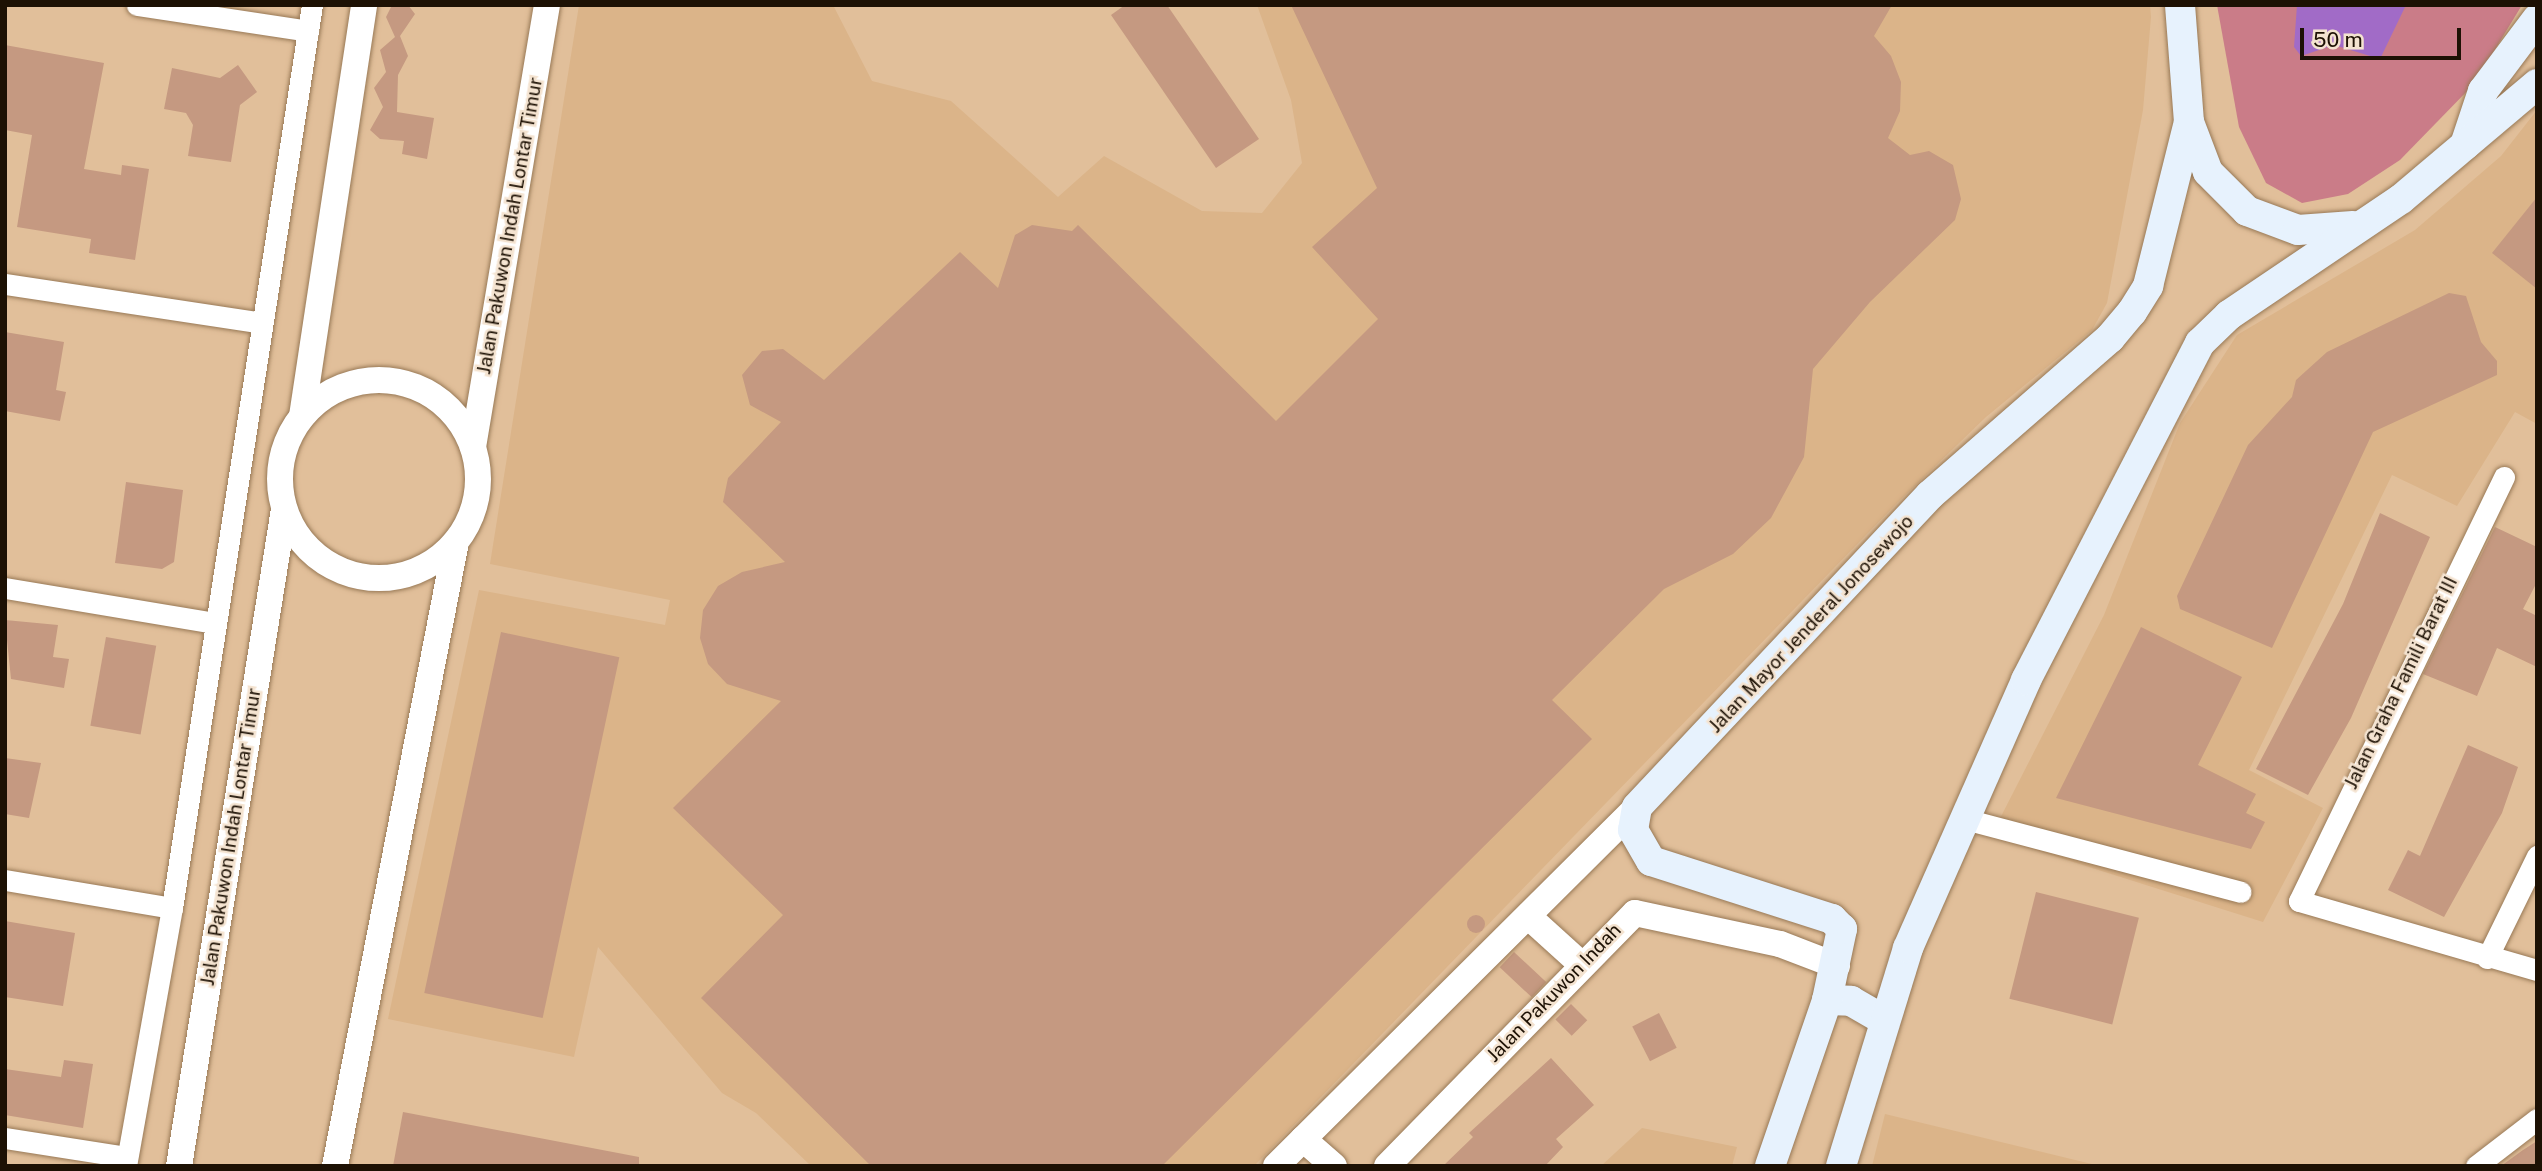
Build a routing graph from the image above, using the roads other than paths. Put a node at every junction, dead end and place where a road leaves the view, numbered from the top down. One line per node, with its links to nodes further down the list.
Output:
1 (137, 5): 7 (street)
2 (312, 5): 7 (street)
3 (364, 5): 14 (street)
4 (547, 5): 15 (street, Jalan Pakuwon Indah Lontar Timur)
5 (2180, 5): 9 (main road, Jalan Mayor Jenderal Jonosewojo)
6 (2537, 19): 10 (main road)
7 (308, 31): 13 (street)
8 (2537, 84): 10 (main road)
9 (2189, 121): 11 (main road); 21 (main road, Jalan Mayor Jenderal Jonosewojo)
10 (2464, 148): 11 (main road)
11 (2353, 226): 22 (main road)
12 (5, 284): 13 (street)
13 (262, 323): 20 (street)
14 (302, 416): 15 (street); 17 (street)
15 (473, 447): 18 (street)
16 (2504, 477): 28 (street, Jalan Graha Famili Barat III)
17 (284, 509): 18 (street); 38 (street, Jalan Pakuwon Indah Lontar Timur)
18 (456, 542): 39 (street)
19 (5, 588): 20 (street)
20 (214, 623): 26 (street)
21 (1637, 807): 27 (street); 30 (main road)
22 (1965, 818): 25 (street); 33 (main road)
23 (2537, 856): 28 (street)
24 (5, 880): 26 (street)
25 (2241, 892)
26 (173, 908): 37 (street)
27 (1528, 916): 29 (street); 36 (street)
28 (2487, 958): 31 (street)
29 (1581, 964): 30 (street, Jalan Pakuwon Indah); 42 (street, Jalan Pakuwon Indah)
30 (1837, 966): 32 (main road)
31 (2537, 970)
32 (1827, 1000): 33 (main road); 43 (main road)
33 (1882, 1018): 44 (main road)
34 (2537, 1119): 45 (street)
35 (5, 1138): 37 (street)
36 (1304, 1139): 40 (street); 41 (street)
37 (127, 1161)
38 (179, 1166)
39 (335, 1166)
40 (1276, 1166)
41 (1334, 1166)
42 (1387, 1166)
43 (1770, 1166)
44 (1841, 1166)
45 (2476, 1166)

